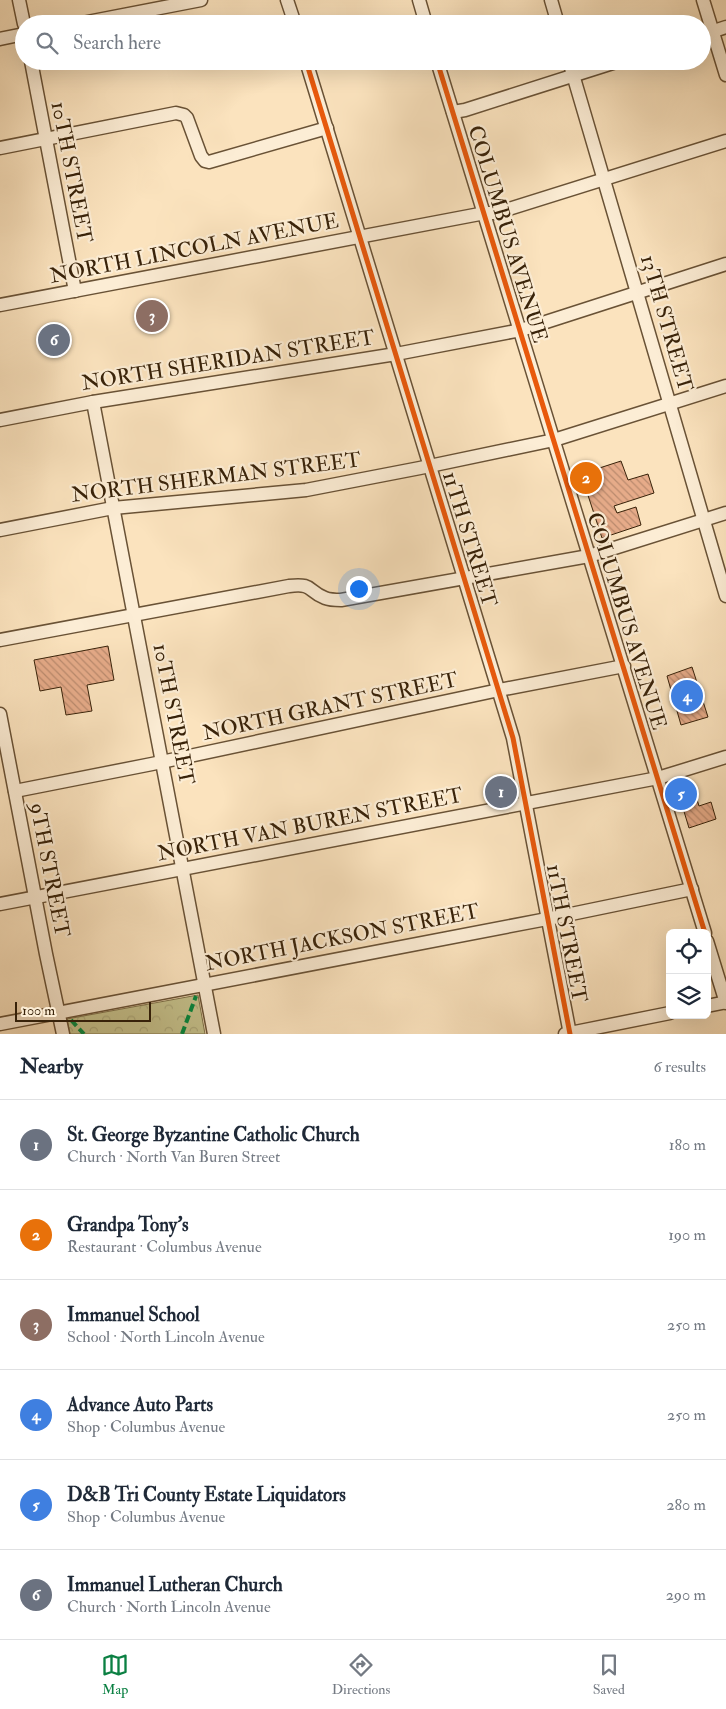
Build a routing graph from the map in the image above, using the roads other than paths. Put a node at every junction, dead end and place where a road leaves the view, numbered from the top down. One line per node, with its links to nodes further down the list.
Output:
1 (19, 0): 7 (street)
2 (201, 0): 8 (street)
3 (287, 0): 9 (street)
4 (419, 0): 10 (street)
5 (551, 0): 11 (street)
6 (703, 0): 12 (street)
7 (22, 15)
8 (124, 15)
9 (292, 15)
10 (423, 15)
11 (555, 15)
12 (705, 15)
13 (726, 27): 14 (street)
14 (711, 32)
15 (15, 36): 16 (street)
16 (0, 39)
17 (711, 40): 23 (street)
18 (33, 70): 27 (street, 10TH STREET)
19 (309, 70): 26 (street, 11TH STREET)
20 (441, 70): 25 (street, COLUMBUS AVENUE)
21 (572, 70): 24 (street, 13TH STREET)
22 (592, 70): 24 (street)
23 (726, 75)
24 (574, 76): 25 (street); 30 (street, 13TH STREET)
25 (453, 112): 31 (street, COLUMBUS AVENUE)
26 (327, 128): 27 (street); 32 (street, 11TH STREET)
27 (45, 140): 29 (street); 34 (street, 10TH STREET)
28 (726, 142): 30 (street, NORTH LINCOLN AVENUE)
29 (0, 148)
30 (605, 179): 31 (street, NORTH LINCOLN AVENUE); 35 (street, 13TH STREET)
31 (485, 213): 32 (street, NORTH LINCOLN AVENUE); 37 (street, COLUMBUS AVENUE)
32 (361, 236): 34 (street, NORTH LINCOLN AVENUE); 38 (street, 11TH STREET)
33 (726, 264): 35 (street, NORTH SHERIDAN STREET)
34 (74, 291): 36 (street, NORTH LINCOLN AVENUE)
35 (638, 292): 37 (street, NORTH SHERIDAN STREET); 41 (street, 13TH STREET)
36 (0, 305)
37 (521, 330): 38 (street, NORTH SHERIDAN STREET); 43 (street, COLUMBUS AVENUE)
38 (396, 354): 40 (street, NORTH SHERIDAN STREET); 44 (street, 11TH STREET)
39 (726, 386): 41 (street, NORTH SHERMAN STREET)
40 (93, 402): 42 (street, NORTH SHERIDAN STREET); 45 (street, 10TH STREET)
41 (670, 403): 43 (street, NORTH SHERMAN STREET); 47 (street, 13TH STREET)
42 (0, 420)
43 (554, 440): 44 (street, NORTH SHERMAN STREET); 49 (street, COLUMBUS AVENUE)
44 (430, 466): 45 (street, NORTH SHERMAN STREET); 50 (street, 11TH STREET)
45 (113, 508): 48 (street, NORTH SHERMAN STREET); 52 (street, 10TH STREET)
46 (726, 513): 47 (street)
47 (704, 520): 49 (street); 51 (street, 13TH STREET)
48 (0, 530)
49 (589, 556): 50 (street); 54 (street, COLUMBUS AVENUE)
50 (465, 578): 52 (street); 55 (street, 11TH STREET)
51 (726, 596)
52 (134, 616): 53 (street); 59 (street, 10TH STREET)
53 (0, 640)
54 (624, 666): 55 (street, NORTH GRANT STREET); 60 (street, COLUMBUS AVENUE)
55 (499, 690): 59 (street, NORTH GRANT STREET); 62 (street, 11TH STREET)
56 (0, 714): 57 (street, 9TH STREET)
57 (4, 751): 61 (street, 9TH STREET)
58 (726, 757): 60 (street, NORTH VAN BUREN STREET)
59 (163, 762): 61 (street, NORTH GRANT STREET); 63 (street, 10TH STREET)
60 (658, 778): 62 (street, NORTH VAN BUREN STREET); 64 (street, COLUMBUS AVENUE)
61 (15, 791): 65 (street, 9TH STREET)
62 (526, 804): 63 (street, NORTH VAN BUREN STREET); 67 (street, 11TH STREET)
63 (183, 868): 65 (street, NORTH VAN BUREN STREET); 70 (street, 10TH STREET)
64 (692, 889): 67 (street, NORTH JACKSON STREET); 68 (street, COLUMBUS AVENUE)
65 (35, 898): 66 (street, NORTH VAN BUREN STREET); 73 (street, 9TH STREET)
66 (0, 904)
67 (547, 919): 70 (street, NORTH JACKSON STREET); 78 (street, 11TH STREET)
68 (704, 929)
69 (711, 954): 71 (street)
70 (205, 984): 73 (street, NORTH JACKSON STREET); 77 (street, 10TH STREET)
71 (726, 1002): 72 (street)
72 (711, 1005)
73 (58, 1012): 75 (street, NORTH JACKSON STREET); 76 (street, 9TH STREET)
74 (666, 1014): 78 (street)
75 (0, 1024)
76 (63, 1034)
77 (214, 1034)
78 (568, 1034)

